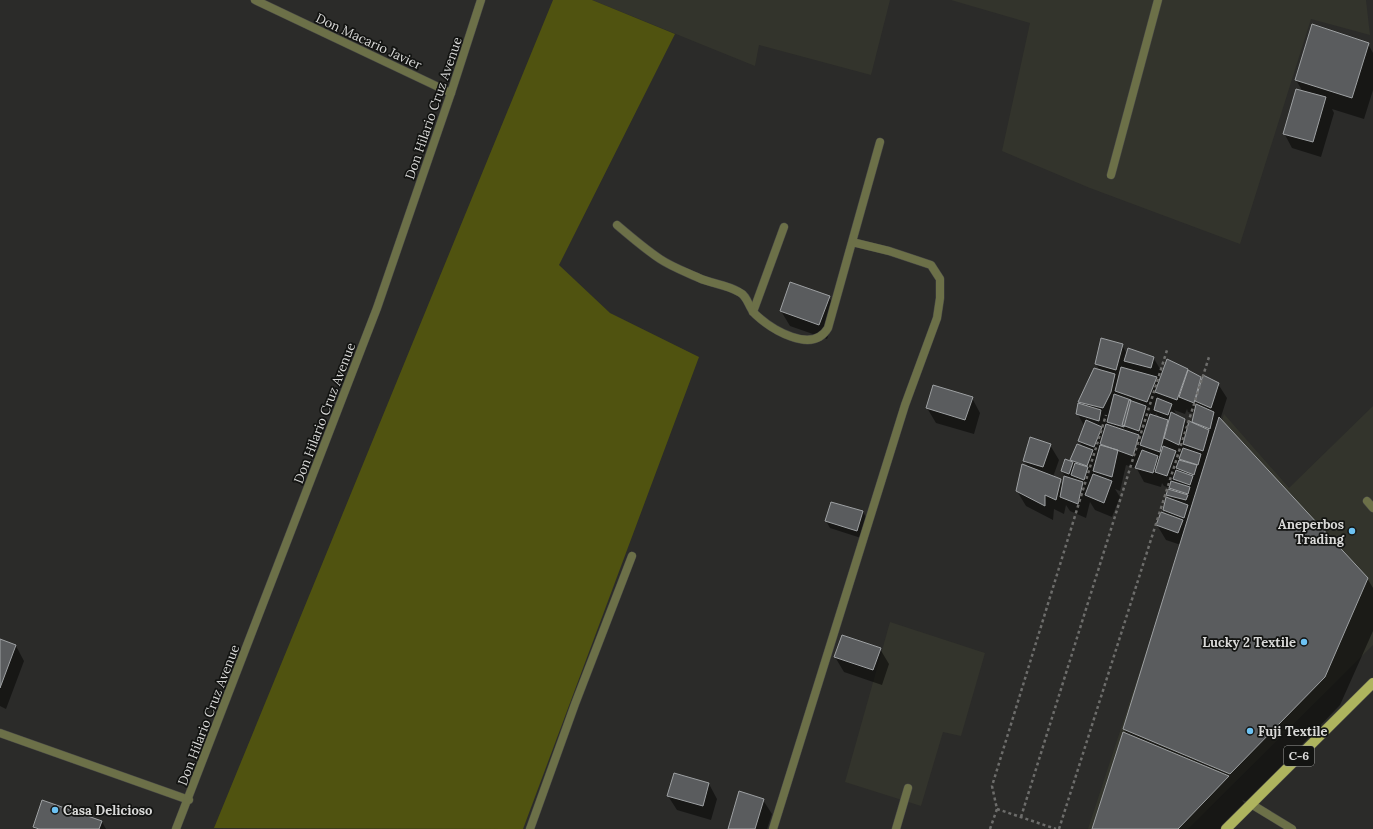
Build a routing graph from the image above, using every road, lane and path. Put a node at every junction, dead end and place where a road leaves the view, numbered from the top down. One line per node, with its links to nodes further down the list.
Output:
1 (255, 0): 4 (street, Don Macario Javier)
2 (481, 0): 4 (street, Don Hilario Cruz Avenue)
3 (1158, 0): 6 (street)
4 (451, 93): 20 (street, Don Hilario Cruz Avenue)
5 (880, 142): 9 (street)
6 (1111, 175)
7 (617, 225): 10 (street)
8 (784, 227): 10 (street)
9 (852, 242): 10 (street); 26 (street)
10 (754, 312)
11 (1167, 350): 23 (path)
12 (1209, 357): 29 (path)
13 (1106, 415): 22 (path)
14 (1367, 502): 15 (street)
15 (1373, 508)
16 (632, 556): 25 (street)
17 (1373, 683): 21 (main road, C-6)
18 (0, 733): 20 (street)
19 (908, 788): 27 (street)
20 (189, 800): 24 (street, Don Hilario Cruz Avenue)
21 (1251, 804): 30 (main road, C-6); 31 (street)
22 (997, 809): 23 (path); 28 (path)
23 (1021, 817): 29 (path)
24 (176, 829)
25 (530, 829)
26 (773, 829)
27 (896, 829)
28 (990, 829)
29 (1058, 829)
30 (1226, 829)
31 (1292, 829)

